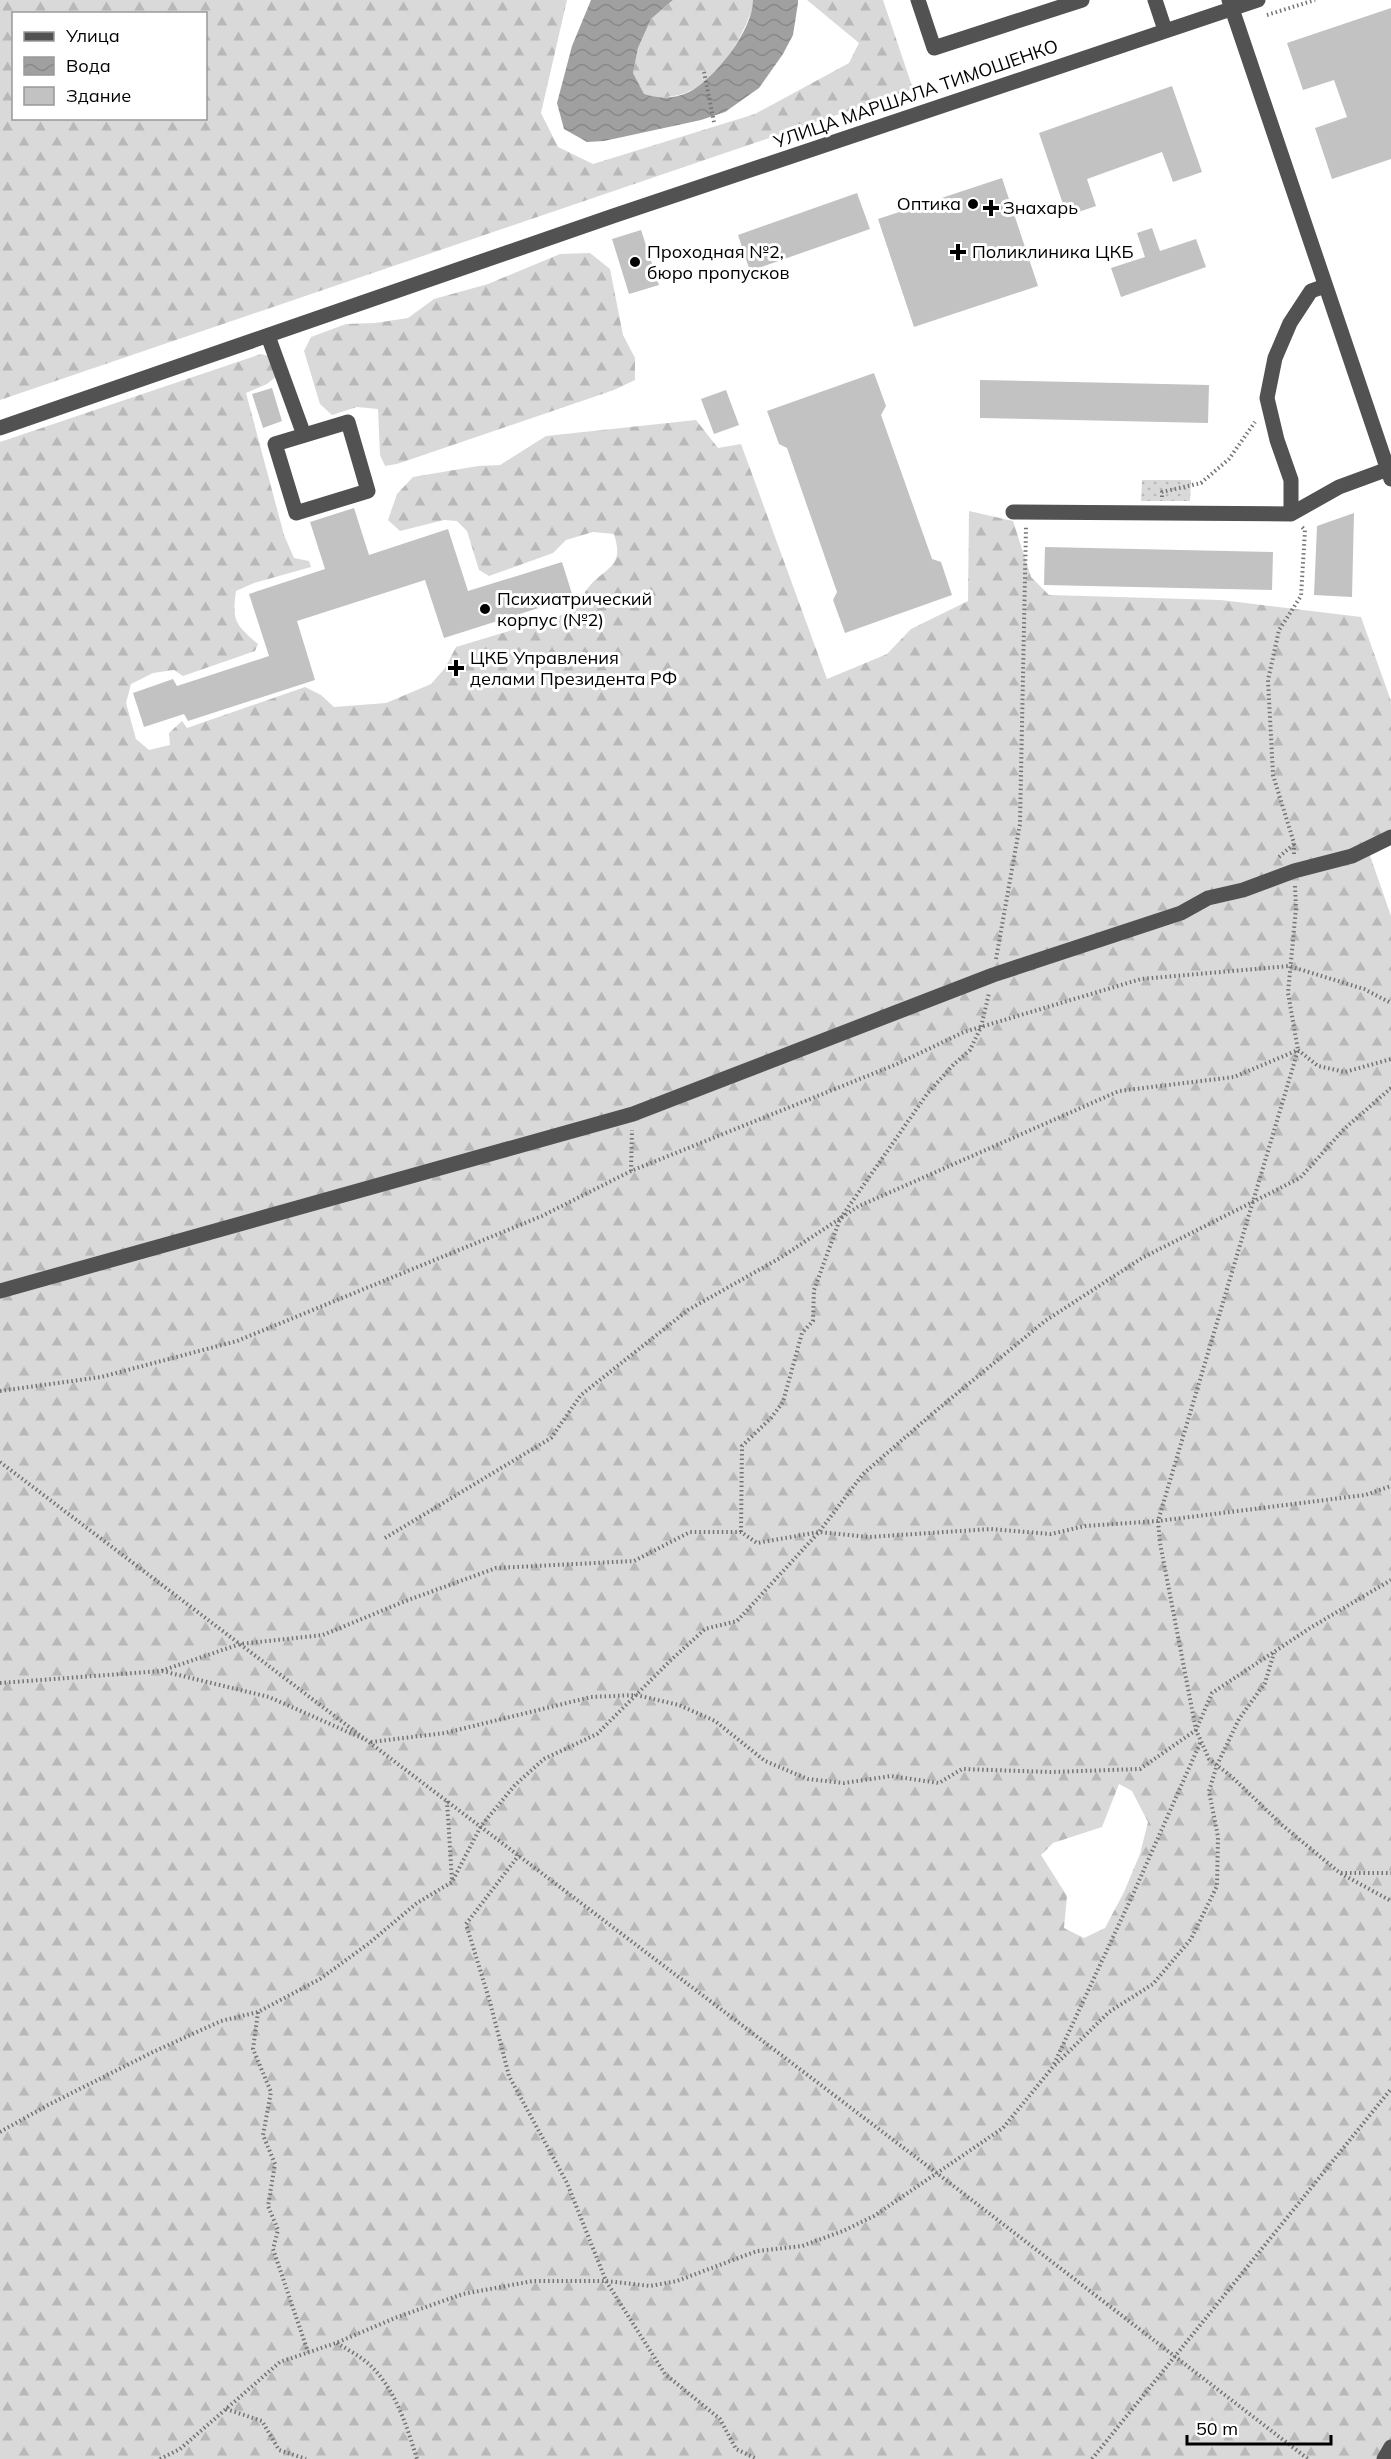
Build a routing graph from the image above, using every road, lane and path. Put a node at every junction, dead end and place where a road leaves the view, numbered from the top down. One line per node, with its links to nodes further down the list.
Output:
1 (918, 0): 2 (street)
2 (1082, 0)
3 (1155, 0): 6 (street)
4 (1258, 0): 5 (street, УЛИЦА МАРШАЛА ТИМОШЕНКО)
5 (1230, 5): 6 (street, УЛИЦА МАРШАЛА ТИМОШЕНКО); 9 (street)
6 (1166, 30): 10 (street, УЛИЦА МАРШАЛА ТИМОШЕНКО)
7 (705, 72): 8 (path)
8 (714, 122)
9 (1324, 286): 11 (street); 14 (street)
10 (268, 336): 12 (street, УЛИЦА МАРШАЛА ТИМОШЕНКО); 13 (street)
11 (1267, 398): 16 (path); 17 (street)
12 (0, 428)
13 (304, 435): 13 (street)
14 (1389, 474): 17 (street)
15 (1020, 512): 16 (street); 22 (path)
16 (1162, 513): 17 (street)
17 (1291, 514): 19 (path)
18 (1391, 837): 22 (street)
19 (1294, 843)
20 (1296, 908): 21 (path)
21 (1289, 966): 23 (path); 24 (path); 25 (path)
22 (993, 975): 24 (path); 28 (street)
23 (1391, 1003)
24 (981, 1027): 29 (path); 31 (path)
25 (1298, 1050): 26 (path); 30 (path); 31 (path)
26 (1391, 1059)
27 (1391, 1088): 30 (path)
28 (633, 1114): 29 (path); 32 (street)
29 (631, 1171): 33 (path)
30 (1254, 1202): 36 (path); 38 (path)
31 (840, 1219): 37 (path); 39 (path)
32 (0, 1291)
33 (0, 1391)
34 (0, 1462): 41 (path)
35 (1391, 1486): 36 (path)
36 (1158, 1521): 38 (path); 46 (path)
37 (741, 1532): 38 (path); 41 (path)
38 (819, 1532): 45 (path)
39 (385, 1538)
40 (1391, 1580): 42 (path)
41 (240, 1644): 43 (path); 48 (path)
42 (1274, 1653): 46 (path); 49 (path)
43 (161, 1671): 44 (path); 48 (path)
44 (0, 1683)
45 (636, 1695): 46 (path); 48 (path); 51 (path)
46 (1196, 1730): 47 (path)
47 (1201, 1741): 49 (path); 58 (path)
48 (371, 1743): 50 (path)
49 (1217, 1765): 53 (path); 58 (path)
50 (447, 1800): 51 (path); 55 (path)
51 (481, 1826): 52 (path); 55 (path)
52 (519, 1855): 61 (path); 62 (path)
53 (1340, 1873): 54 (path); 56 (path)
54 (1391, 1873)
55 (452, 1882): 57 (path)
56 (1391, 1901)
57 (258, 2012): 60 (path); 64 (path)
58 (1052, 2068): 61 (path)
59 (1391, 2089): 65 (path)
60 (0, 2133)
61 (938, 2174): 62 (path); 65 (path)
62 (606, 2281): 63 (path); 71 (path)
63 (336, 2343): 64 (path); 70 (path)
64 (308, 2352): 66 (path)
65 (1175, 2357): 72 (path); 73 (path)
66 (225, 2409): 68 (path); 69 (path)
67 (1391, 2447): 74 (street)
68 (160, 2459)
69 (306, 2459)
70 (417, 2459)
71 (757, 2459)
72 (1092, 2459)
73 (1308, 2459)
74 (1384, 2459)

